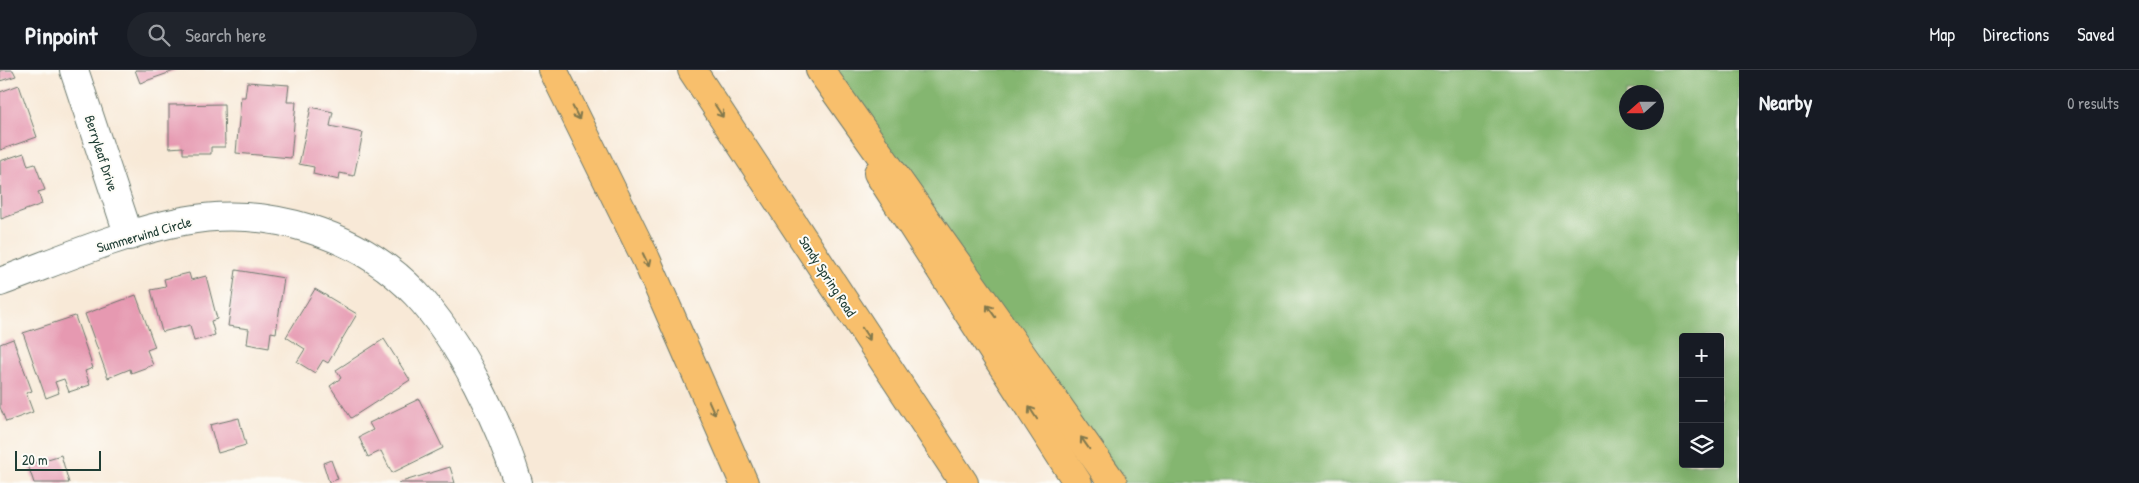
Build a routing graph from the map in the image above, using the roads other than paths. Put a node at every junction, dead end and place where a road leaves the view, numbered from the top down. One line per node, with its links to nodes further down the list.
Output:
1 (74, 70): 6 (street, Berryleaf Drive)
2 (553, 70): 9 (main road, one-way to 9)
3 (692, 70): 10 (main road, Sandy Spring Road, one-way to 10)
4 (812, 70): 11 (main road, one-way to 4)
5 (820, 70): 12 (main road, one-way to 5)
6 (129, 236): 7 (street, Summerwind Circle); 8 (street, Summerwind Circle)
7 (0, 282)
8 (518, 483)
9 (744, 483)
10 (964, 483)
11 (1078, 483)
12 (1113, 483)

